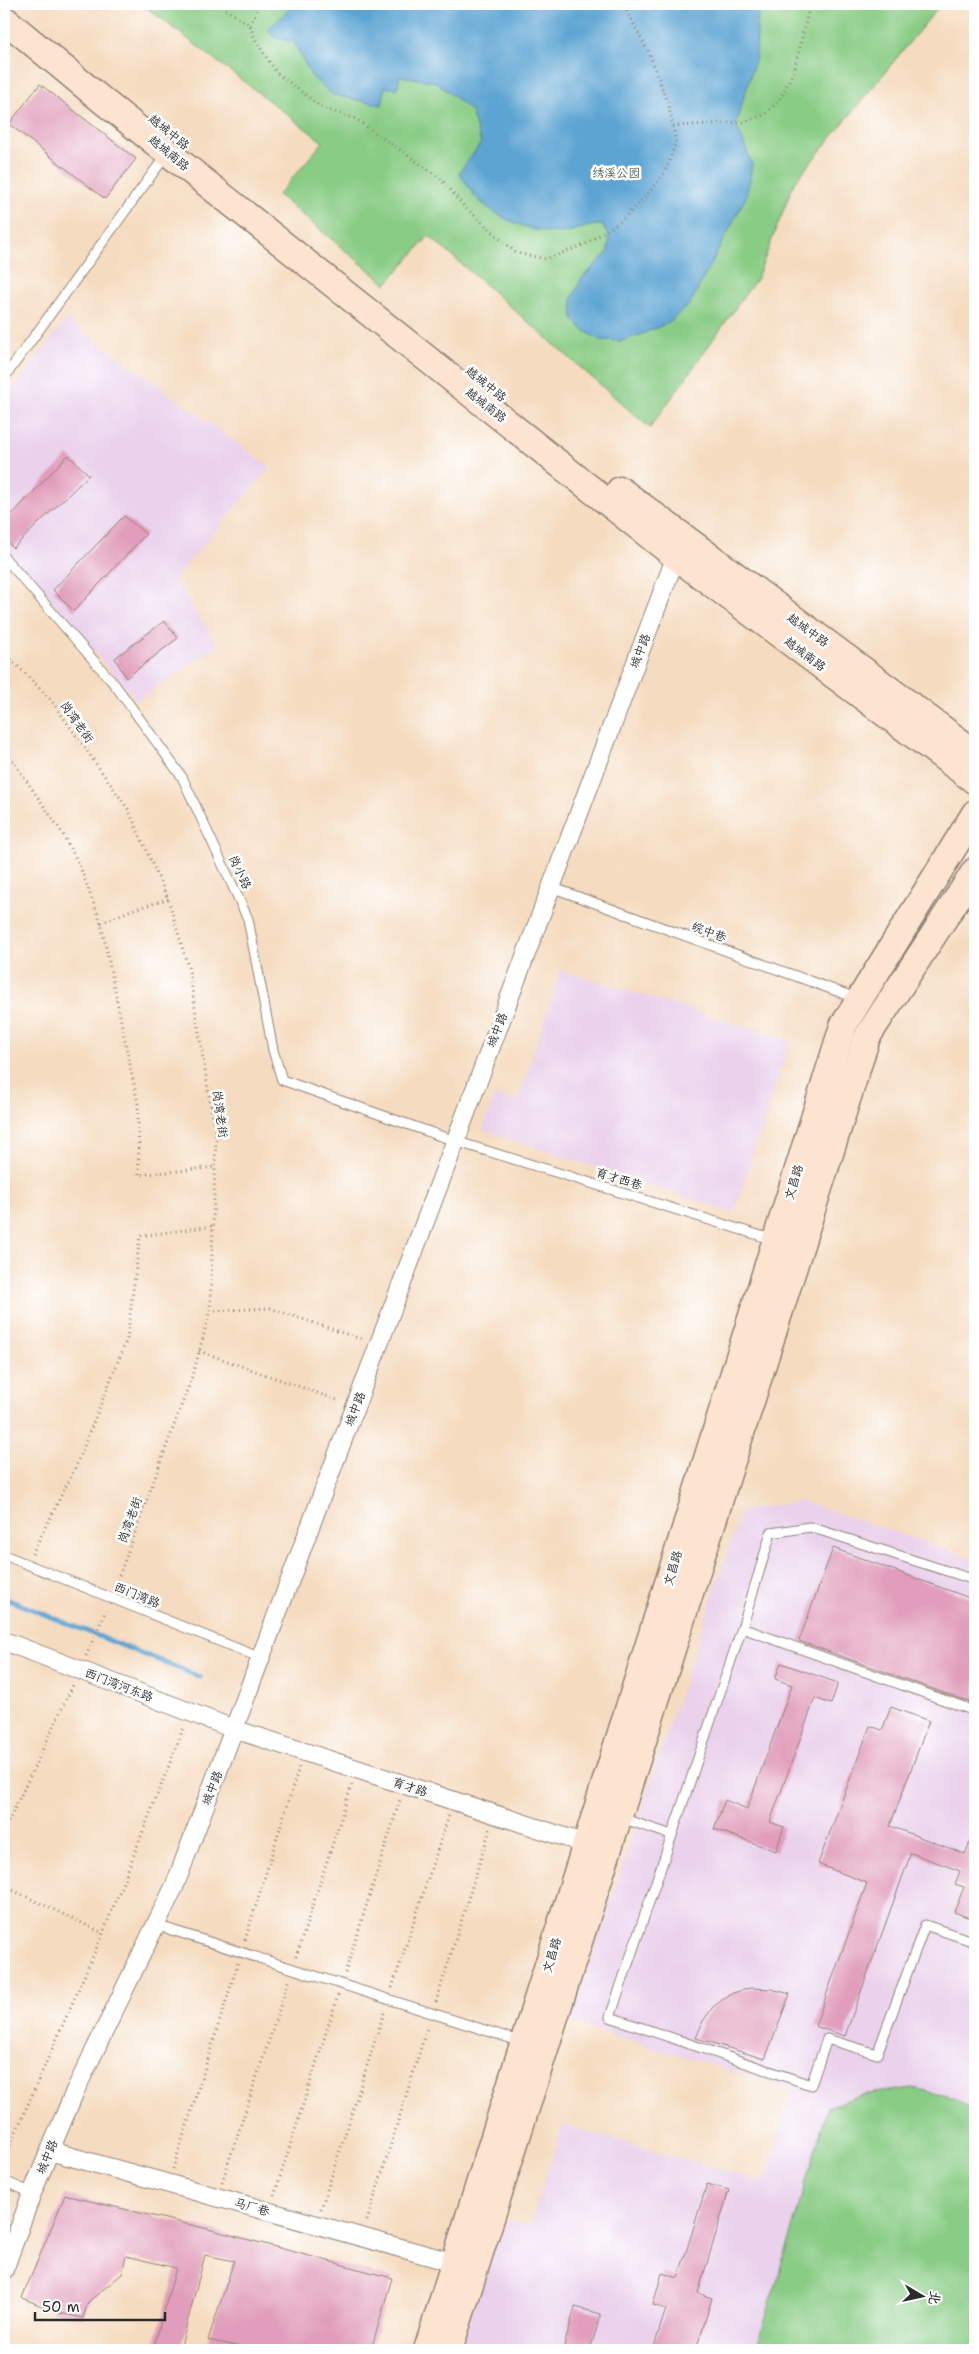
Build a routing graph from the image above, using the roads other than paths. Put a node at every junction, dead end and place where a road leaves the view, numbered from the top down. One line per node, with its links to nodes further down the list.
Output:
1 (6, 4): 5 (main road, 越城中路)
2 (4, 19): 3 (main road, 越城南路)
3 (168, 152): 4 (lane); 5 (main road, 越城南路)
4 (4, 378)
5 (679, 547): 7 (main road, 越城中路); 8 (main road, 越城南路); 11 (street, 城中路)
6 (4, 557): 13 (lane, 岗小路)
7 (975, 753)
8 (975, 781)
9 (975, 813): 12 (main road, 文昌路)
10 (975, 871): 22 (main road, 文昌路)
11 (551, 888): 12 (lane, 皖中巷); 13 (street, 城中路)
12 (860, 1000): 14 (main road, 文昌路)
13 (456, 1141): 14 (lane, 育才西巷); 19 (street, 城中路)
14 (776, 1241): 24 (main road, 文昌路)
15 (4, 1555): 19 (lane, 西门湾路)
16 (975, 1580): 17 (lane)
17 (742, 1628): 20 (lane); 23 (lane)
18 (4, 1641): 21 (street, 西门湾河东路)
19 (261, 1658): 21 (street, 城中路)
20 (975, 1711)
21 (234, 1729): 24 (street, 育才路); 25 (street, 城中路)
22 (618, 1817): 23 (lane); 34 (main road, 文昌路)
23 (672, 1835): 26 (lane)
24 (586, 1844): 27 (main road, 文昌路)
25 (156, 1925): 27 (lane); 28 (street, 城中路)
26 (975, 1942)
27 (524, 2042): 31 (main road, 文昌路)
28 (50, 2151): 30 (street, 城中路); 31 (street, 马厂巷)
29 (4, 2181): 30 (lane)
30 (32, 2193): 32 (street, 城中路)
31 (455, 2263): 33 (main road, 文昌路)
32 (4, 2270)
33 (427, 2350)
34 (449, 2350)

